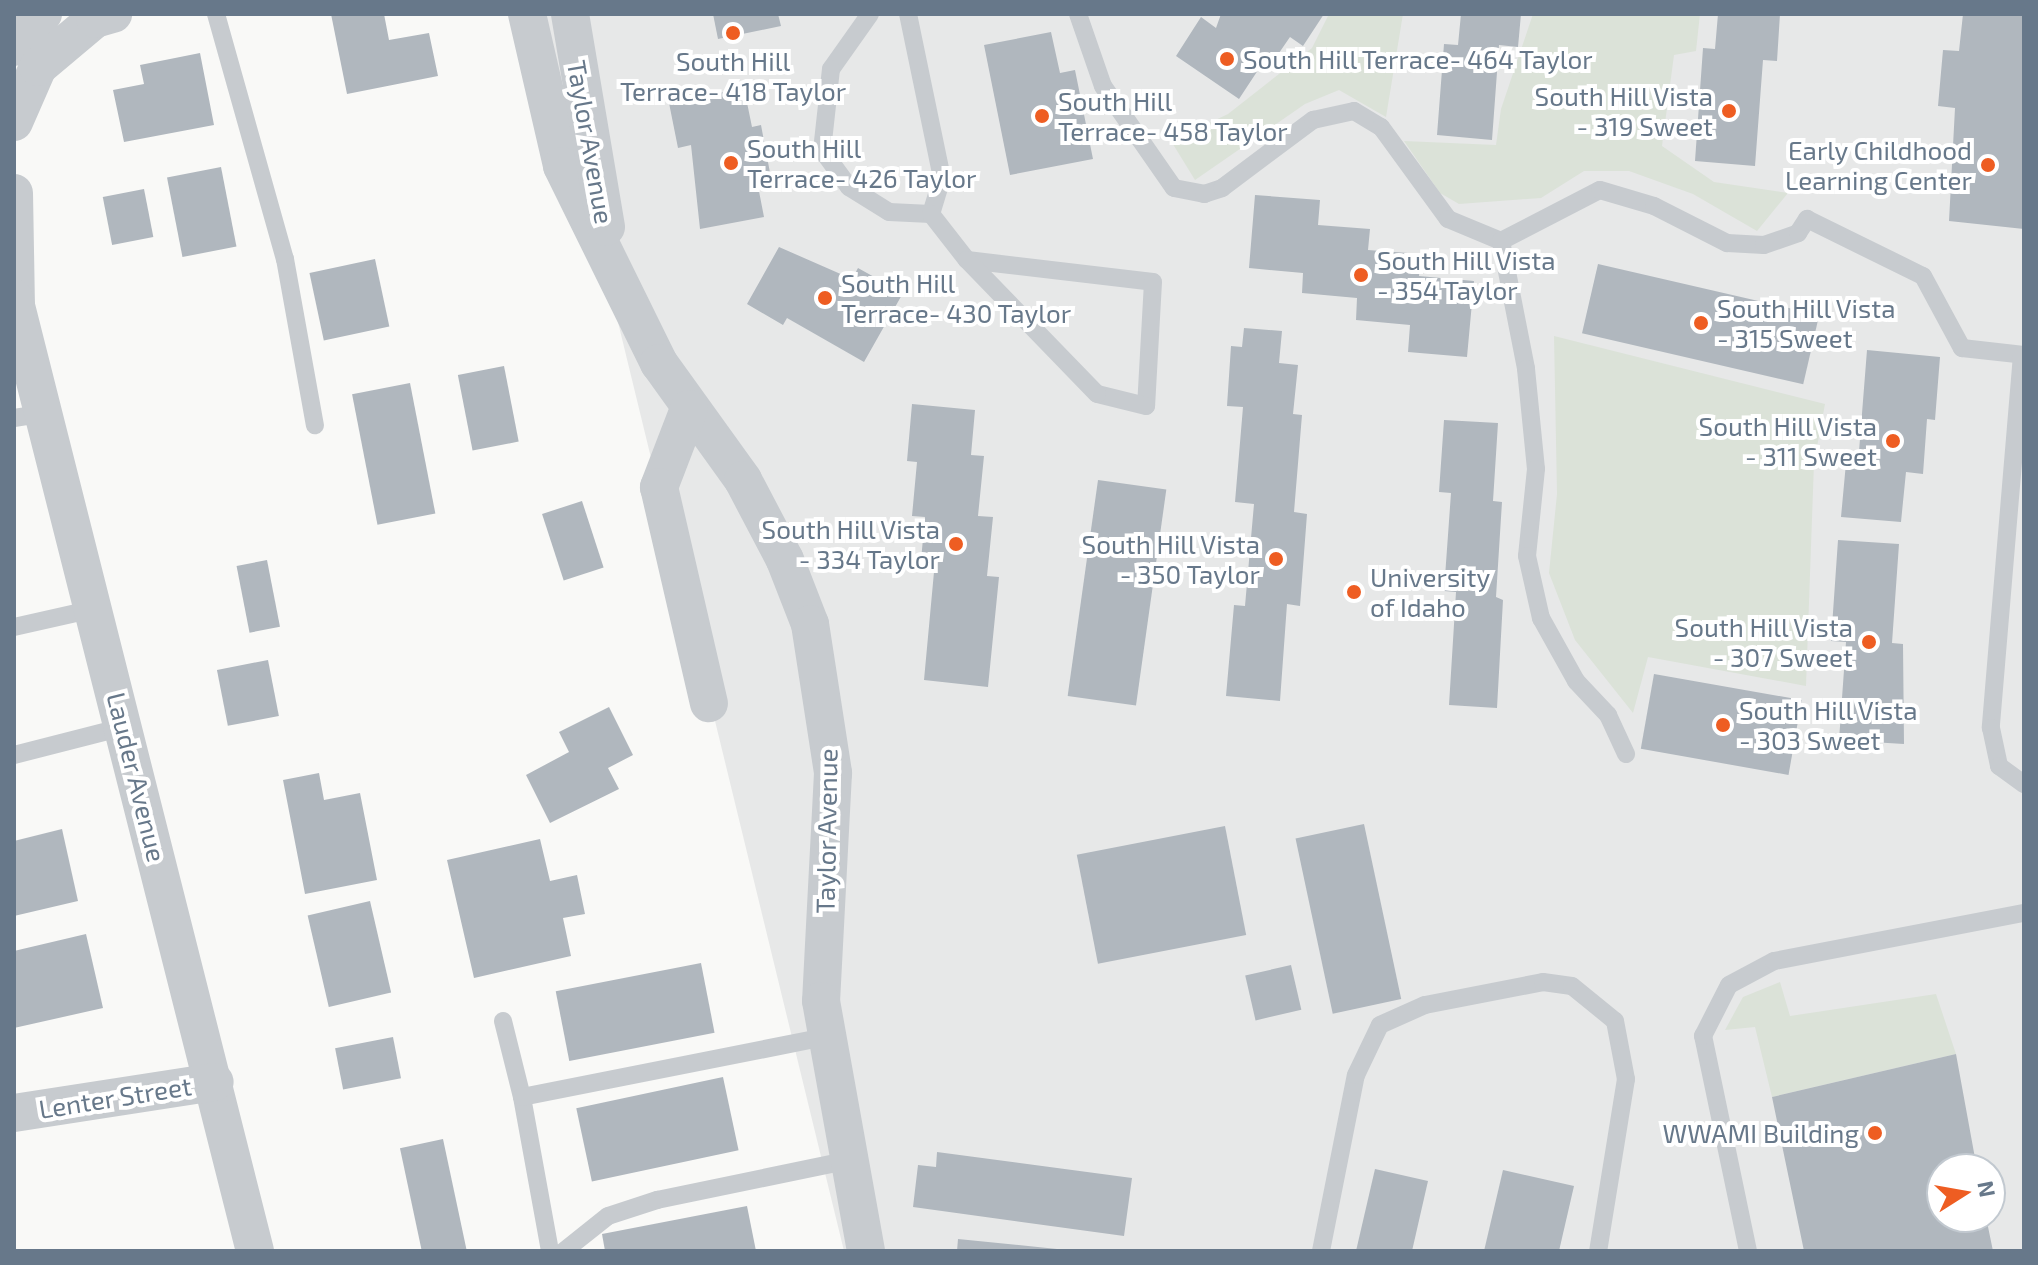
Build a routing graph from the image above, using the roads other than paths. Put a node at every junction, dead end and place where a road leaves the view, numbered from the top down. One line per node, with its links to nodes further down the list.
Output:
1 (43, 14): 9 (street)
2 (113, 14): 10 (street)
3 (216, 14): 20 (lane)
4 (527, 14): 15 (street, Taylor Avenue)
5 (570, 14): 15 (street, Taylor Avenue)
6 (870, 14): 12 (lane)
7 (908, 14): 12 (lane)
8 (1078, 14): 13 (lane)
9 (14, 47)
10 (14, 122)
11 (14, 193): 16 (street, Lauder Avenue)
12 (931, 214): 14 (lane)
13 (1501, 241): 17 (lane); 25 (lane)
14 (967, 260): 14 (lane)
15 (613, 270): 18 (street, Taylor Avenue)
16 (15, 302): 19 (street, Lauder Avenue)
17 (2023, 355): 27 (lane)
18 (689, 409): 23 (street); 30 (street, Taylor Avenue)
19 (29, 416): 21 (street, Lauder Avenue)
20 (315, 425)
21 (94, 609): 22 (lane); 24 (street, Lauder Avenue)
22 (14, 627)
23 (709, 703)
24 (124, 727): 26 (lane); 31 (street, Lauder Avenue)
25 (1626, 754)
26 (14, 755)
27 (2024, 784)
28 (2024, 913): 41 (lane)
29 (503, 1021): 32 (lane)
30 (826, 1037): 32 (lane); 34 (street, Taylor Avenue)
31 (215, 1082): 33 (street, Lenter Street); 35 (street, Lauder Avenue)
32 (522, 1097): 36 (lane)
33 (14, 1113)
34 (846, 1161): 37 (lane); 38 (street, Taylor Avenue)
35 (255, 1251)
36 (550, 1251)
37 (564, 1251)
38 (866, 1251)
39 (1321, 1251): 40 (lane)
40 (1598, 1251)
41 (1748, 1251)

